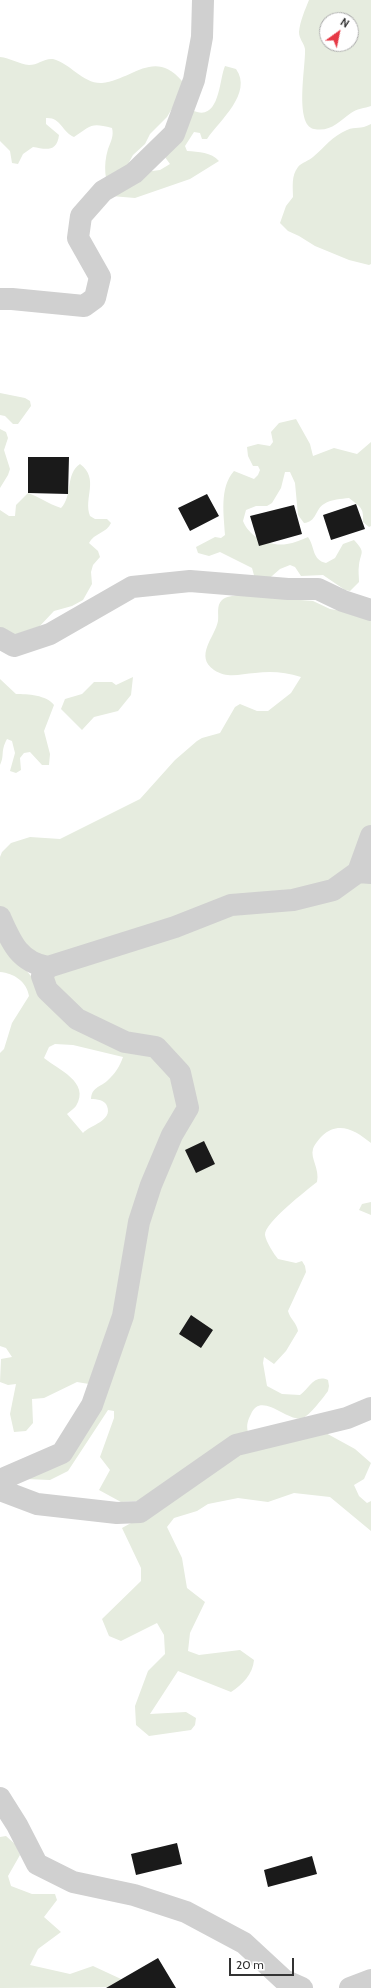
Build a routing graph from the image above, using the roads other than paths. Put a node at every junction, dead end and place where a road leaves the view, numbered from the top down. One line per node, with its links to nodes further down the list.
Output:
1 (203, 0): 2 (street)
2 (0, 299)
3 (371, 610): 4 (street)
4 (0, 638)
5 (371, 836): 6 (street)
6 (365, 872): 8 (street)
7 (0, 917): 8 (street)
8 (48, 967): 10 (street)
9 (371, 1408): 11 (street)
10 (0, 1480)
11 (0, 1490)
12 (0, 1798): 14 (street)
13 (371, 1980): 15 (street)
14 (302, 1988)
15 (350, 1988)

